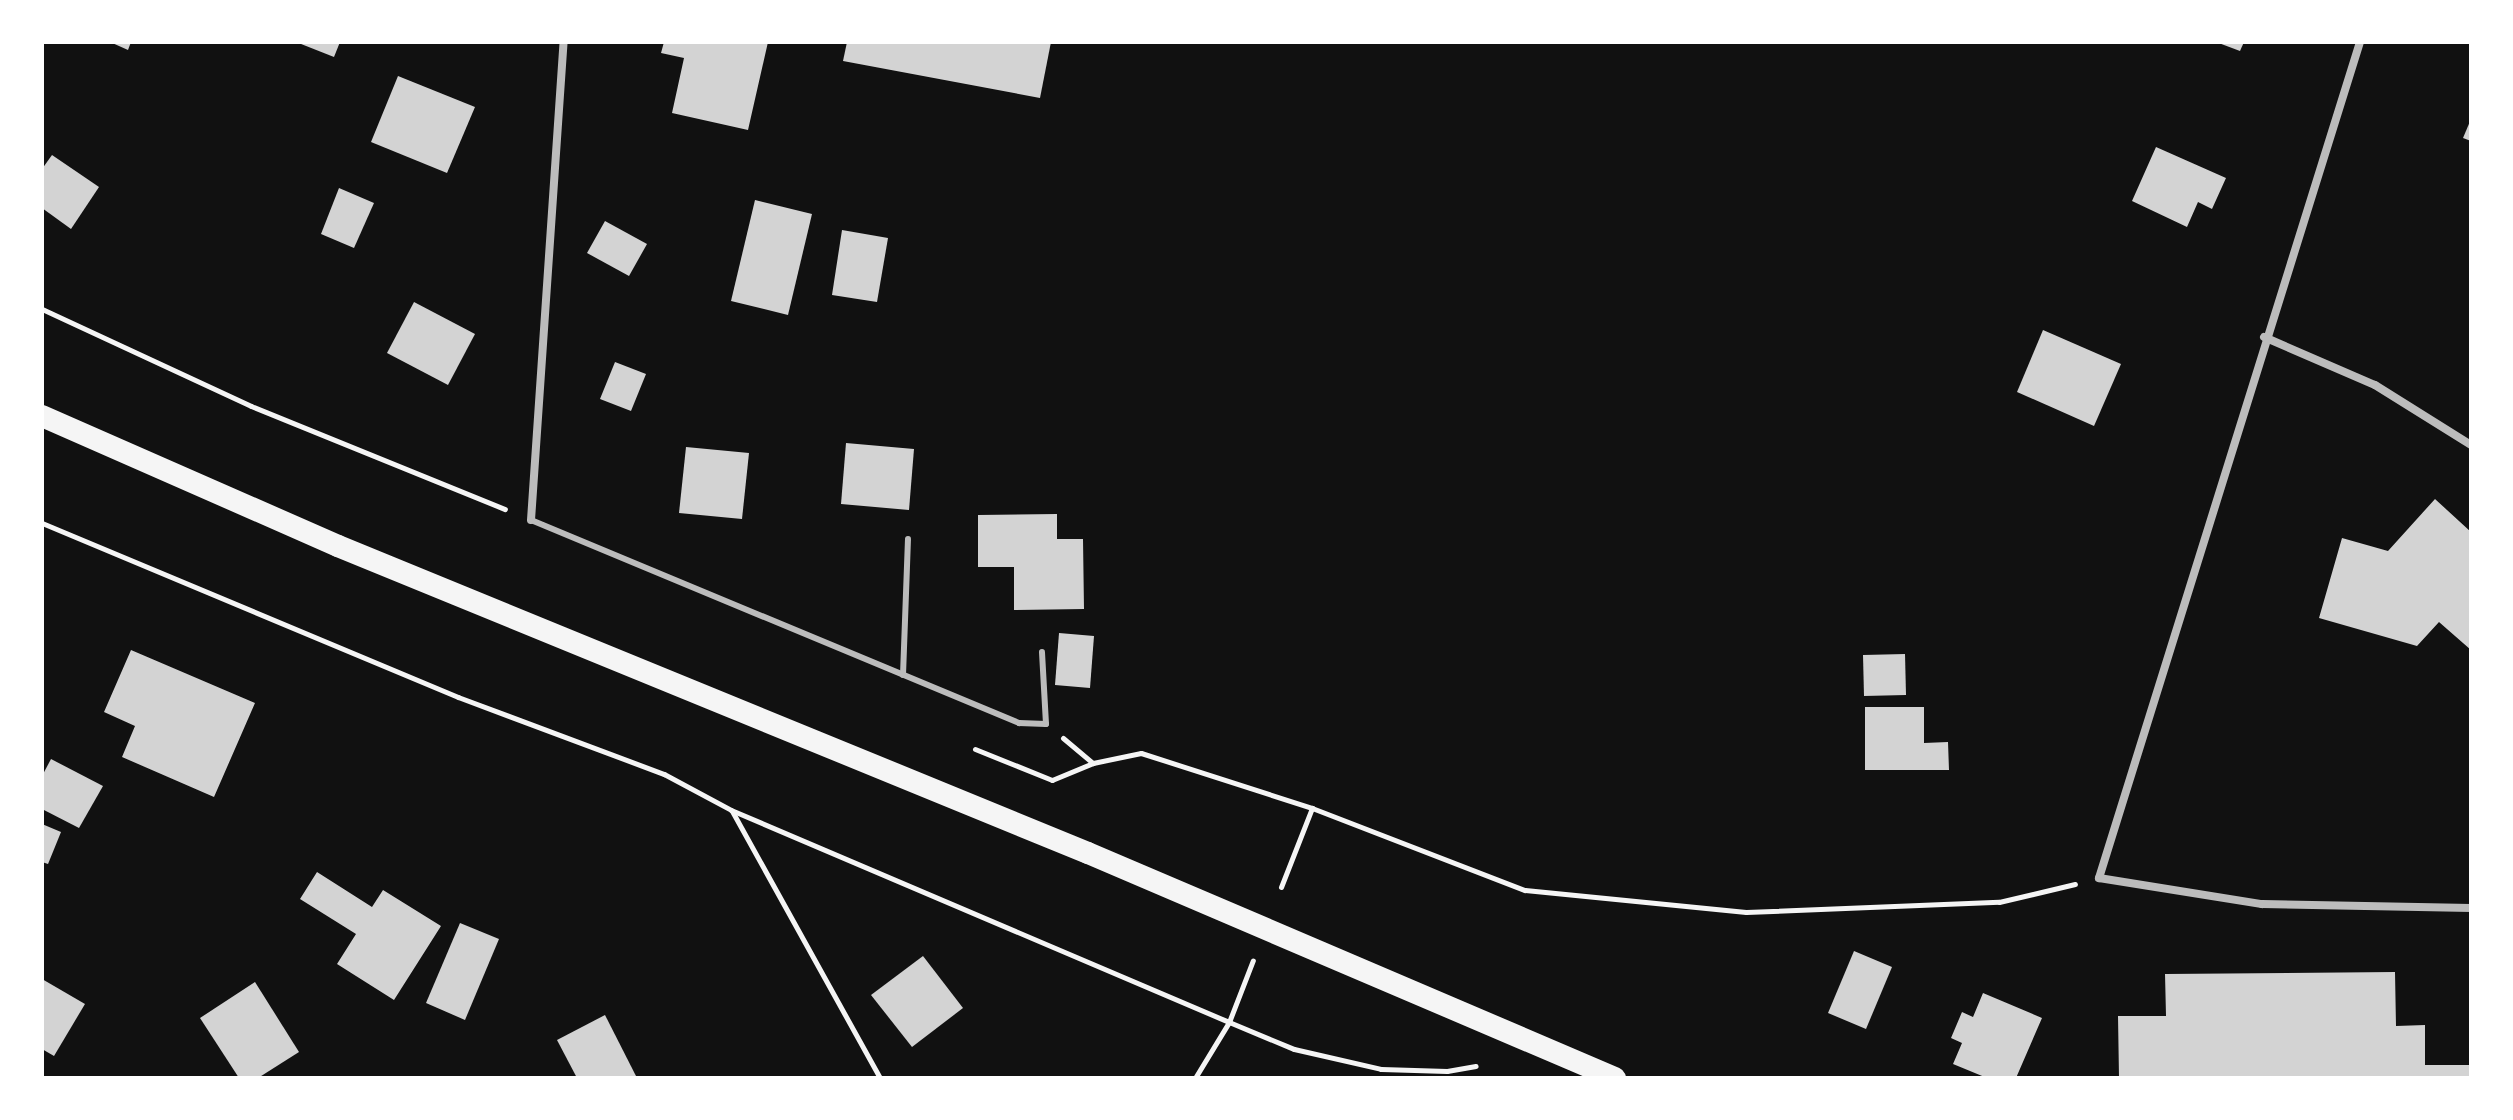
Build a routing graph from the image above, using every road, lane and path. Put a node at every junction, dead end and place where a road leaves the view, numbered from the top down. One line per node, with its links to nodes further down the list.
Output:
1 (564, 42): 7 (street)
2 (2360, 42): 4 (street)
3 (42, 309): 7 (path)
4 (2264, 337): 6 (street); 17 (street)
5 (42, 416): 25 (highway)
6 (2471, 445)
7 (531, 520): 11 (lane)
8 (42, 523): 16 (path)
9 (908, 539): 11 (lane)
10 (1042, 652): 12 (lane)
11 (903, 675): 12 (lane)
12 (1046, 724): 14 (path)
13 (975, 749): 14 (path)
14 (1093, 763): 15 (path)
15 (1312, 808): 17 (path); 18 (path)
16 (731, 810): 21 (path); 23 (path)
17 (2099, 878): 19 (street)
18 (1281, 887)
19 (2471, 908)
20 (1255, 953): 21 (path)
21 (1229, 1022): 22 (path); 24 (path)
22 (1476, 1066)
23 (880, 1078)
24 (1195, 1078)
25 (1615, 1078)

